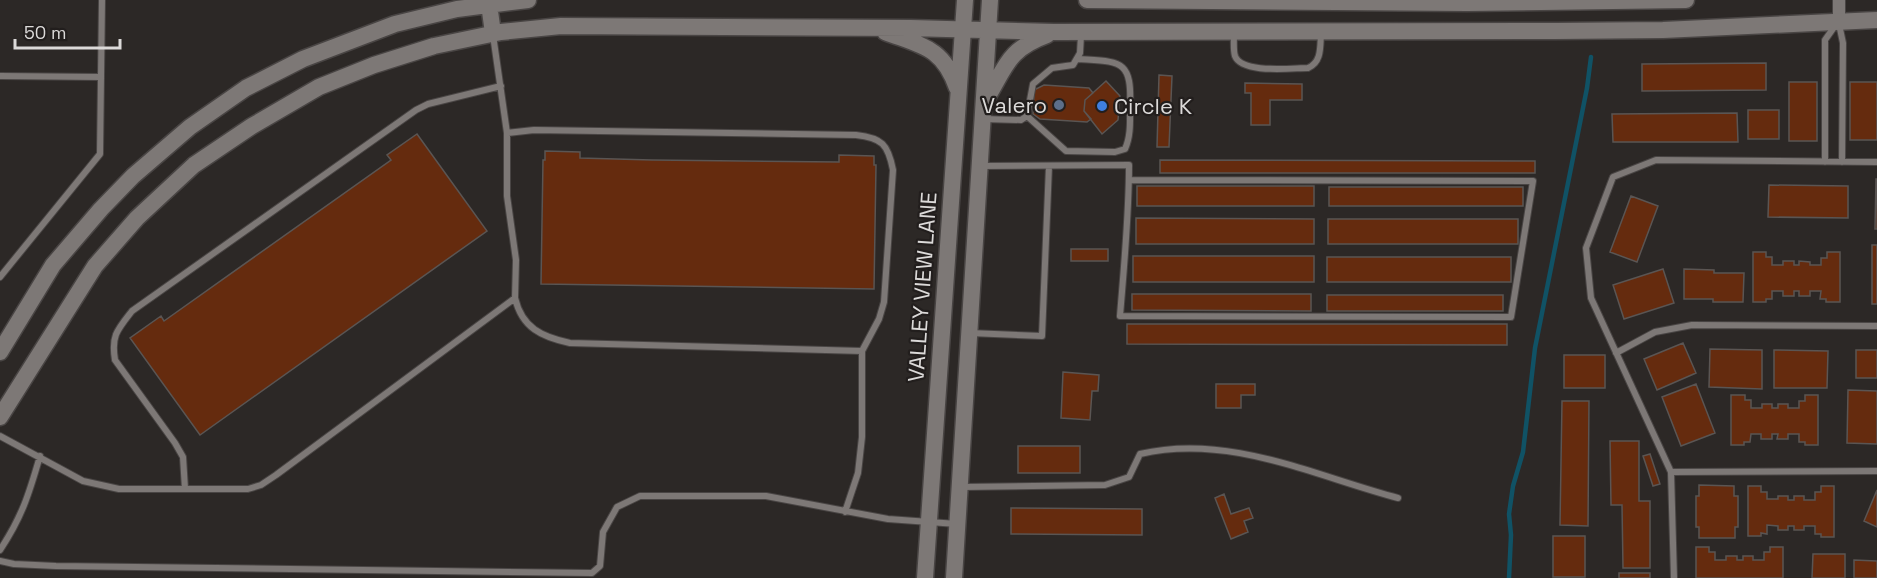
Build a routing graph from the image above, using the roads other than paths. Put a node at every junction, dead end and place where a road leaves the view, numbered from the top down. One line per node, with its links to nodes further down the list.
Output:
1 (102, 0): 26 (lane)
2 (528, 0): 12 (main road)
3 (965, 0): 17 (main road, VALLEY VIEW LANE)
4 (990, 0): 16 (main road)
5 (1087, 0): 6 (main road)
6 (1100, 0): 7 (main road)
7 (1124, 0): 10 (main road)
8 (1686, 0): 11 (main road)
9 (1839, 0): 14 (street)
10 (1234, 1): 11 (main road)
11 (1402, 1): 22 (main road)
12 (489, 4): 23 (main road); 43 (main road)
13 (1877, 20): 14 (main road)
14 (1839, 21): 22 (main road); 32 (lane); 33 (lane)
15 (873, 28): 17 (main road); 23 (main road); 28 (main road)
16 (987, 30): 17 (main road); 18 (main road); 29 (main road)
17 (962, 31): 28 (main road, VALLEY VIEW LANE)
18 (1054, 32): 19 (main road); 29 (main road)
19 (1081, 32): 20 (main road); 24 (lane)
20 (1234, 32): 21 (main road); 21 (lane)
21 (1321, 32): 22 (main road)
22 (1401, 32)
23 (493, 33): 27 (lane); 45 (main road)
24 (1078, 58): 30 (lane); 30 (lane)
25 (0, 76): 26 (lane)
26 (101, 77): 38 (lane)
27 (501, 86): 31 (lane); 51 (lane)
28 (958, 92): 54 (main road, VALLEY VIEW LANE)
29 (983, 112): 30 (lane); 35 (main road)
30 (1027, 116)
31 (507, 133): 39 (lane); 42 (lane)
32 (1825, 162): 33 (lane); 44 (lane)
33 (1842, 162): 34 (lane)
34 (1877, 162)
35 (979, 166): 36 (lane); 41 (main road)
36 (1049, 166): 37 (lane); 41 (lane)
37 (1129, 180): 37 (lane)
38 (0, 277)
39 (515, 297): 42 (lane); 51 (lane)
40 (1877, 326): 44 (lane)
41 (969, 333): 50 (main road)
42 (862, 351): 53 (lane)
43 (0, 352)
44 (1616, 353): 49 (lane)
45 (0, 417)
46 (0, 436): 47 (lane)
47 (40, 456): 51 (lane); 56 (lane)
48 (1877, 471): 49 (lane)
49 (1671, 472): 60 (lane)
50 (960, 487): 52 (lane); 55 (main road)
51 (185, 489)
52 (1398, 498)
53 (845, 512): 54 (lane); 57 (lane)
54 (928, 523): 55 (lane); 58 (main road, VALLEY VIEW LANE)
55 (958, 525): 59 (main road)
56 (0, 550)
57 (0, 561)
58 (925, 578)
59 (957, 578)
60 (1674, 578)

